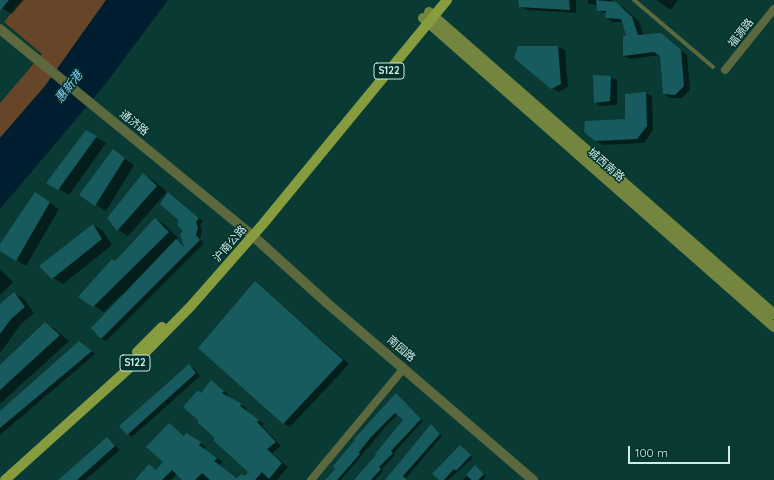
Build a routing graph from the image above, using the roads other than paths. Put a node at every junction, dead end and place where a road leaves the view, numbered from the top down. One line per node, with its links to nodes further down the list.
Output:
1 (438, 0): 5 (main road, 沪南公路 / S122)
2 (447, 0): 5 (main road, 沪南公路 / S122)
3 (634, 0): 7 (lane)
4 (774, 9): 8 (street, 福源路)
5 (429, 17): 9 (main road, 沪南公路 / S122); 10 (main road, 城西南路); 11 (main road, 城西南路)
6 (0, 28): 9 (street, 通济路)
7 (713, 67)
8 (726, 70)
9 (251, 234): 12 (street, 南园路); 14 (main road, 沪南公路 / S122); 15 (main road, 沪南公路 / S122)
10 (774, 314)
11 (774, 327)
12 (404, 368): 13 (street); 18 (street, 南园路)
13 (323, 466): 16 (street); 17 (street)
14 (0, 475)
15 (5, 480)
16 (311, 480)
17 (319, 480)
18 (533, 480)

